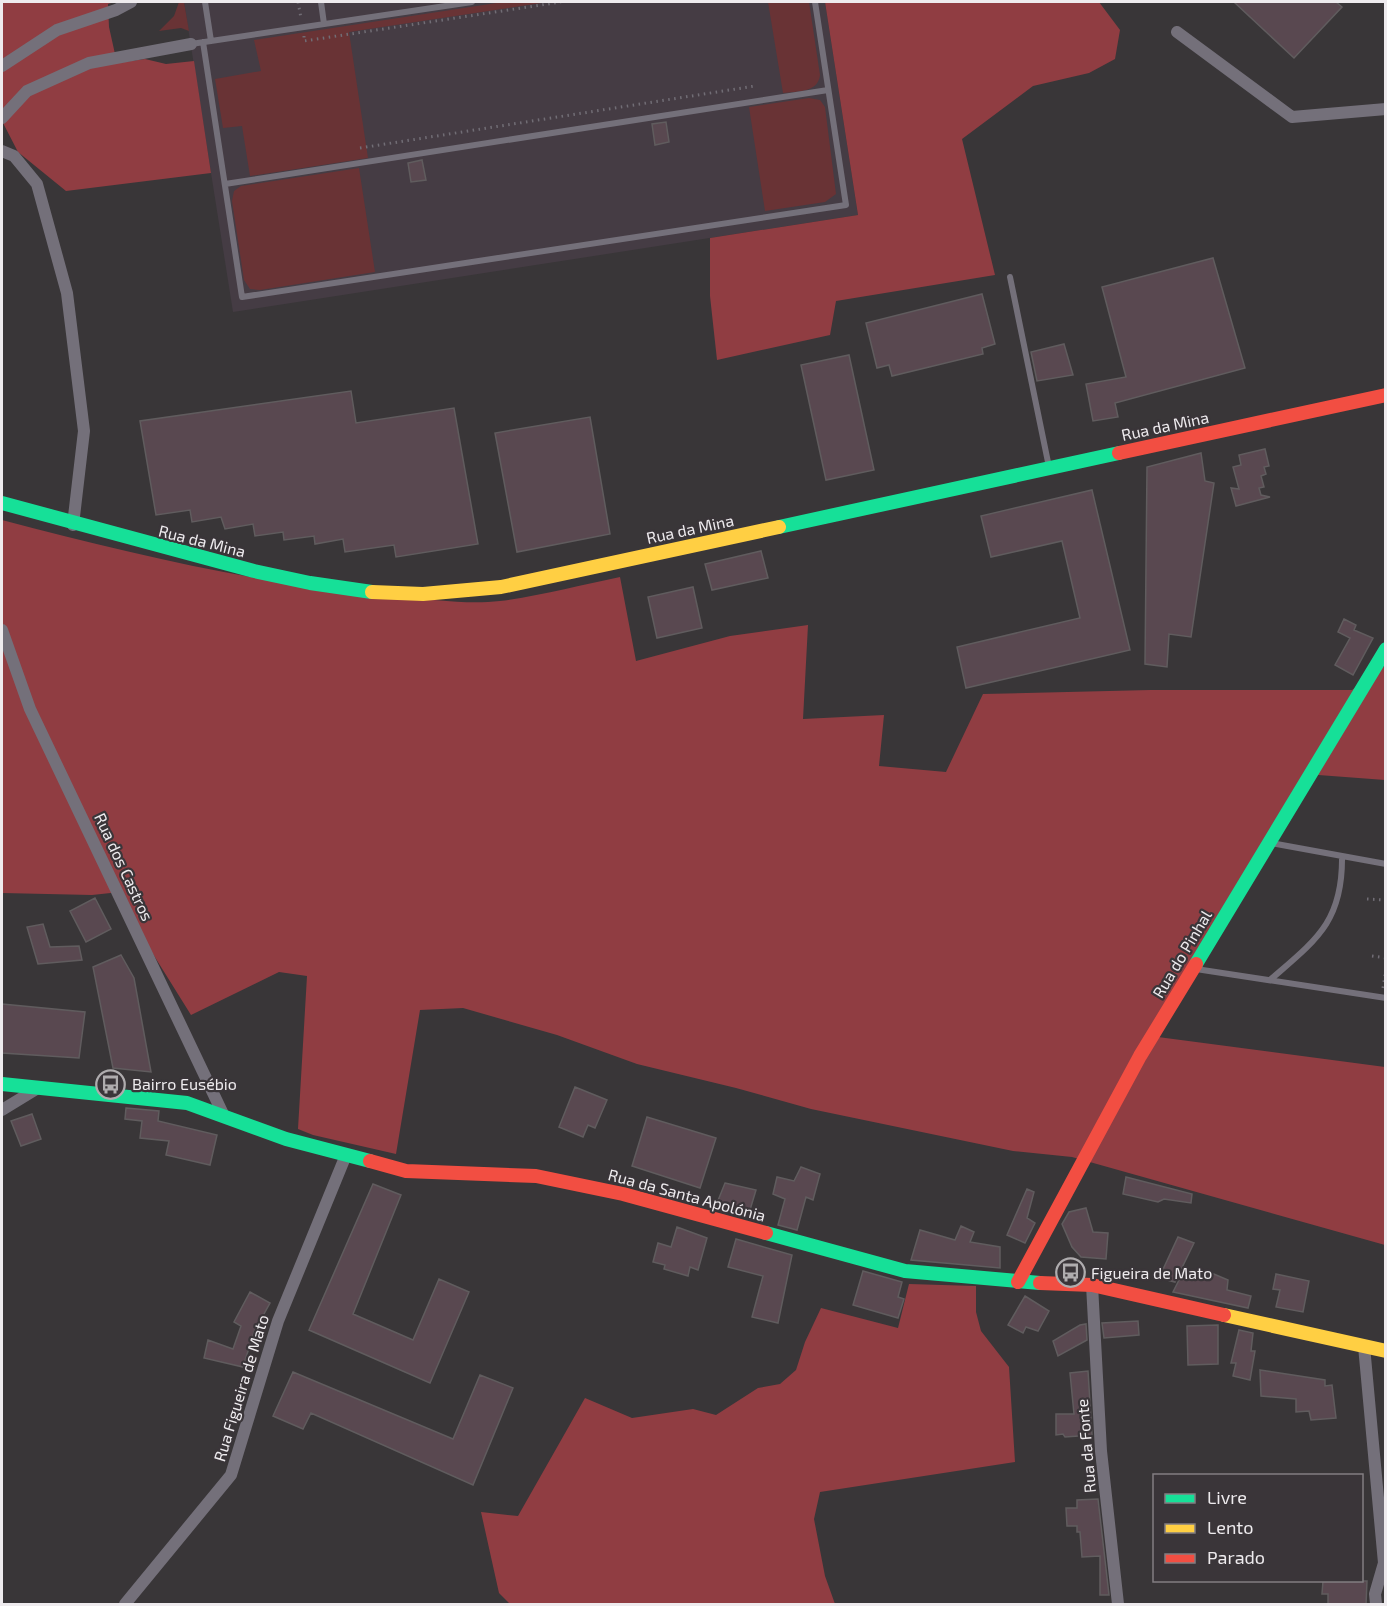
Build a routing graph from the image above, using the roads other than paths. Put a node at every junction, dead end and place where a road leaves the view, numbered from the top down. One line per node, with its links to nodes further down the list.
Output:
1 (131, 2): 10 (street)
2 (205, 2): 8 (lane)
3 (321, 2): 6 (lane)
4 (472, 2): 6 (lane)
5 (815, 2): 11 (lane)
6 (324, 24): 8 (lane)
7 (1177, 32): 12 (street)
8 (211, 41): 9 (lane)
9 (197, 43): 13 (street); 15 (lane)
10 (2, 66)
11 (828, 90): 15 (lane); 15 (lane)
12 (1386, 109)
13 (2, 118)
14 (2, 152): 20 (street)
15 (225, 184)
16 (1010, 277): 18 (lane)
17 (1386, 395): 18 (street, Rua da Mina)
18 (1049, 468): 20 (street, Rua da Mina)
19 (2, 503): 20 (street, Rua da Mina)
20 (73, 525)
21 (2, 630): 32 (street, Rua dos Castros)
22 (1386, 649): 23 (street, Rua do Pinhal)
23 (1269, 842): 24 (lane); 26 (street, Rua do Pinhal)
24 (1342, 856): 25 (lane); 27 (lane)
25 (1386, 864)
26 (1193, 968): 27 (lane); 34 (street, Rua do Pinhal)
27 (1270, 980): 28 (lane)
28 (1384, 998)
29 (2, 1084): 30 (street, Rua da Santa Apolónia)
30 (38, 1088): 31 (street); 32 (street, Rua da Santa Apolónia)
31 (2, 1110)
32 (224, 1116): 33 (street, Rua da Santa Apolónia)
33 (346, 1155): 34 (street, Rua da Santa Apolónia); 39 (street, Rua Figueira de Mato)
34 (1018, 1282): 35 (street, Rua da Santa Apolónia)
35 (1092, 1285): 36 (street, Rua da Santa Apolónia); 40 (street, Rua da Fonte)
36 (1364, 1346): 37 (street, Rua da Santa Apolónia); 38 (street)
37 (1386, 1351)
38 (1385, 1563): 41 (street)
39 (125, 1605)
40 (1118, 1605)
41 (1376, 1605)

